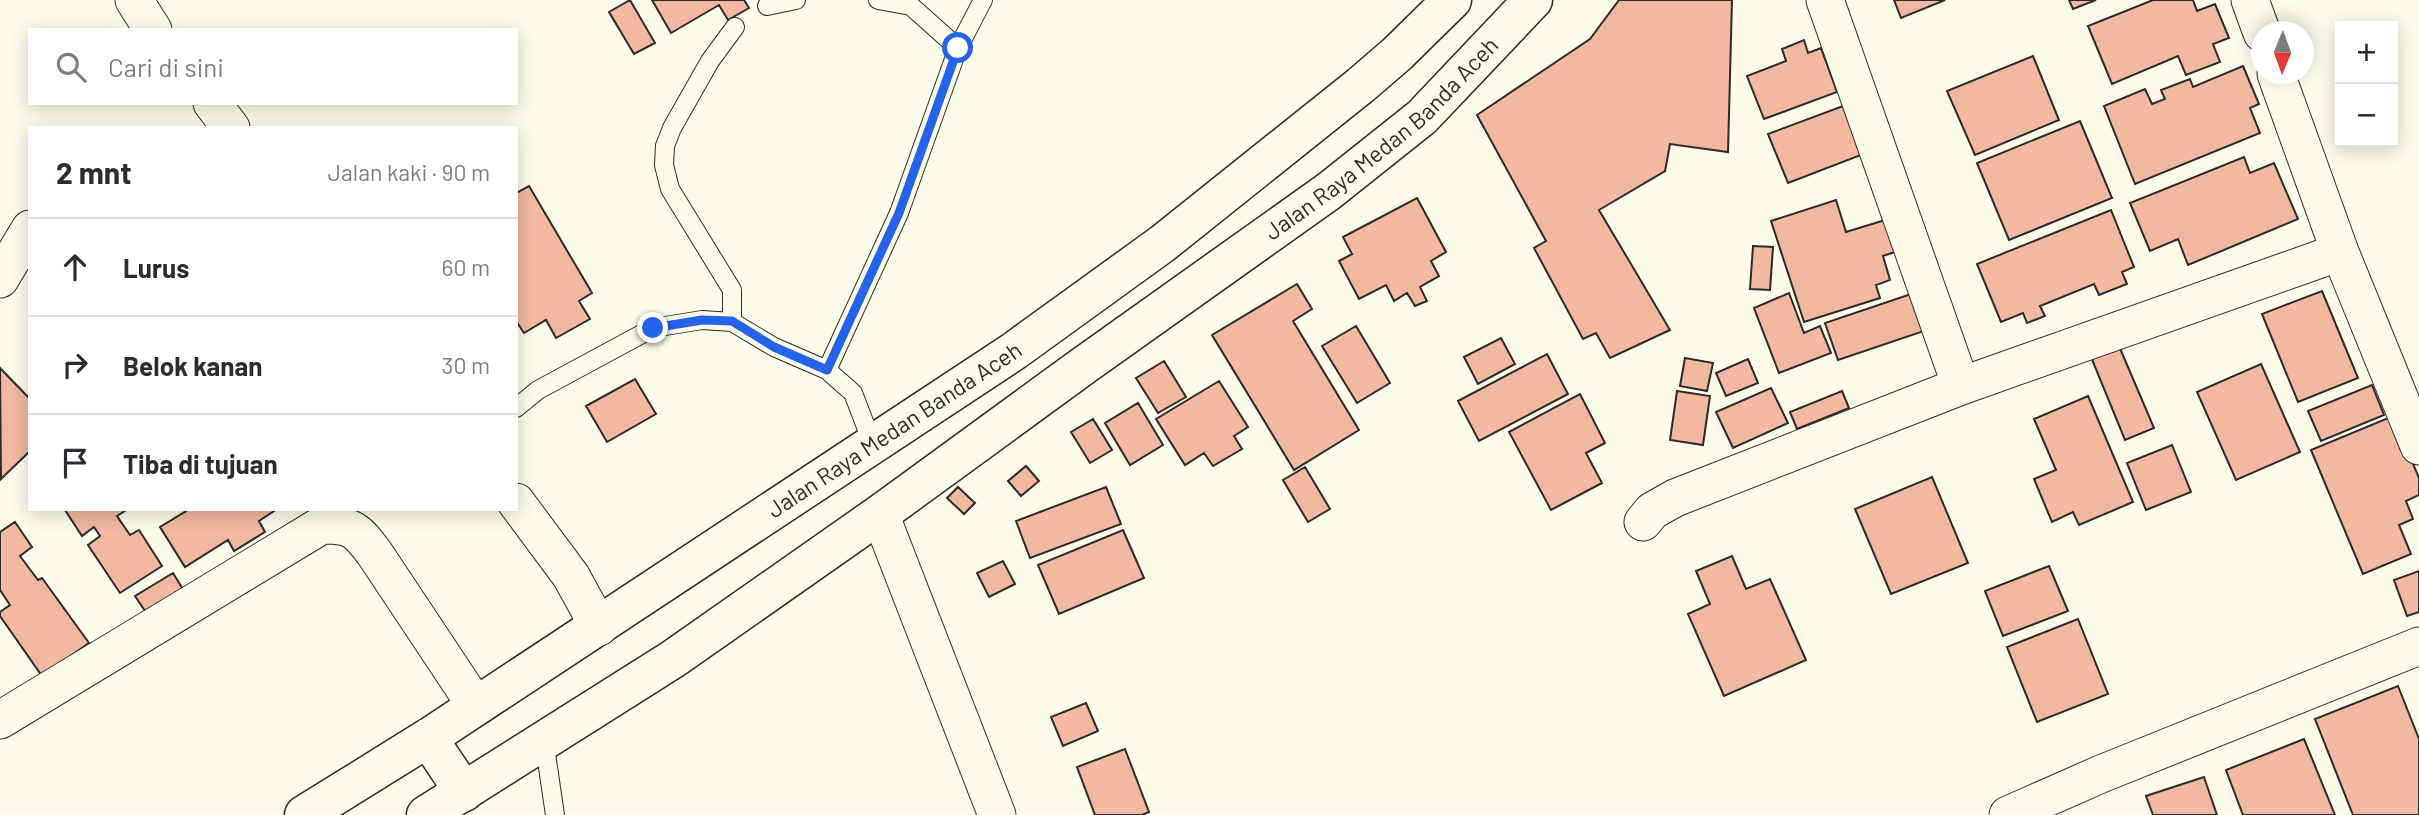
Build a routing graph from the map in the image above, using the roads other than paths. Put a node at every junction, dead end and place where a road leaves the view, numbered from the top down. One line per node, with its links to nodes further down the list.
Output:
1 (134, 0): 12 (street)
2 (796, 0): 9 (lane)
3 (878, 0): 13 (lane)
4 (983, 0): 13 (lane)
5 (1452, 0): 24 (highway, Jalan Raya Medan Banda Aceh)
6 (1533, 0): 27 (highway, Jalan Raya Medan Banda Aceh)
7 (1825, 0): 22 (street)
8 (2249, 0): 10 (street)
9 (767, 6)
10 (2257, 21)
11 (735, 27): 20 (lane)
12 (152, 28)
13 (958, 48): 21 (lane)
14 (2280, 84): 18 (street)
15 (214, 105): 16 (street)
16 (229, 126)
17 (28, 232): 19 (street)
18 (2340, 252): 22 (street); 25 (street)
19 (0, 279)
20 (732, 321): 21 (lane); 23 (lane)
21 (827, 370): 24 (lane)
22 (1961, 386): 28 (street)
23 (518, 406)
24 (873, 445): 29 (highway, Jalan Raya Medan Banda Aceh)
25 (2419, 446)
26 (518, 505): 29 (street)
27 (880, 514): 34 (highway, Jalan Raya Medan Banda Aceh); 39 (street)
28 (1643, 522)
29 (599, 627): 31 (highway, Jalan Raya Medan Banda Aceh)
30 (2419, 646): 40 (street)
31 (476, 706): 32 (street); 33 (highway, Jalan Raya Medan Banda Aceh)
32 (0, 720)
33 (429, 738): 35 (highway); 36 (highway, Jalan Raya Medan Banda Aceh)
34 (544, 740): 35 (highway, Jalan Raya Medan Banda Aceh); 38 (lane)
35 (464, 792): 37 (highway, Jalan Raya Medan Banda Aceh)
36 (304, 815)
37 (426, 815)
38 (555, 815)
39 (997, 815)
40 (2008, 815)

